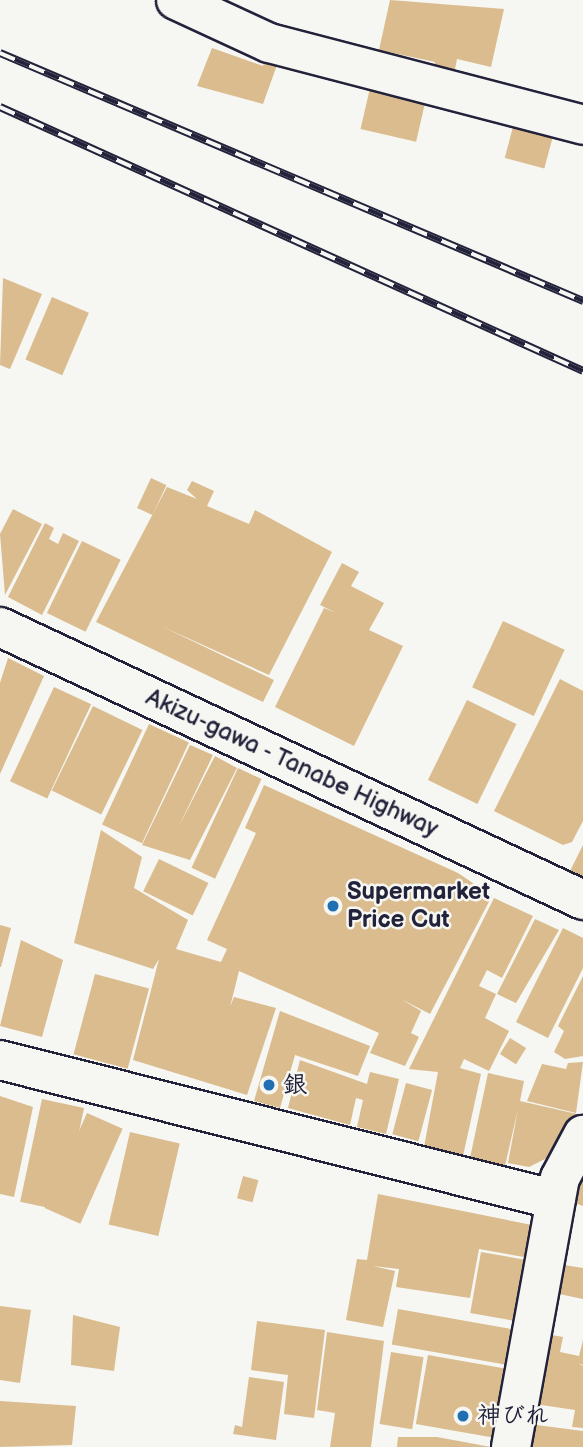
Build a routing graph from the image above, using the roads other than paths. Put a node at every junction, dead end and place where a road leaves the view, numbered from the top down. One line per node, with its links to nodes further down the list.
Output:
1 (176, 0): 2 (street)
2 (583, 125)
3 (0, 626): 4 (street, Akizu-gawa - Tanabe Highway)
4 (583, 900)
5 (0, 1060): 7 (street)
6 (583, 1135): 7 (street)
7 (556, 1200): 8 (street)
8 (511, 1447)

